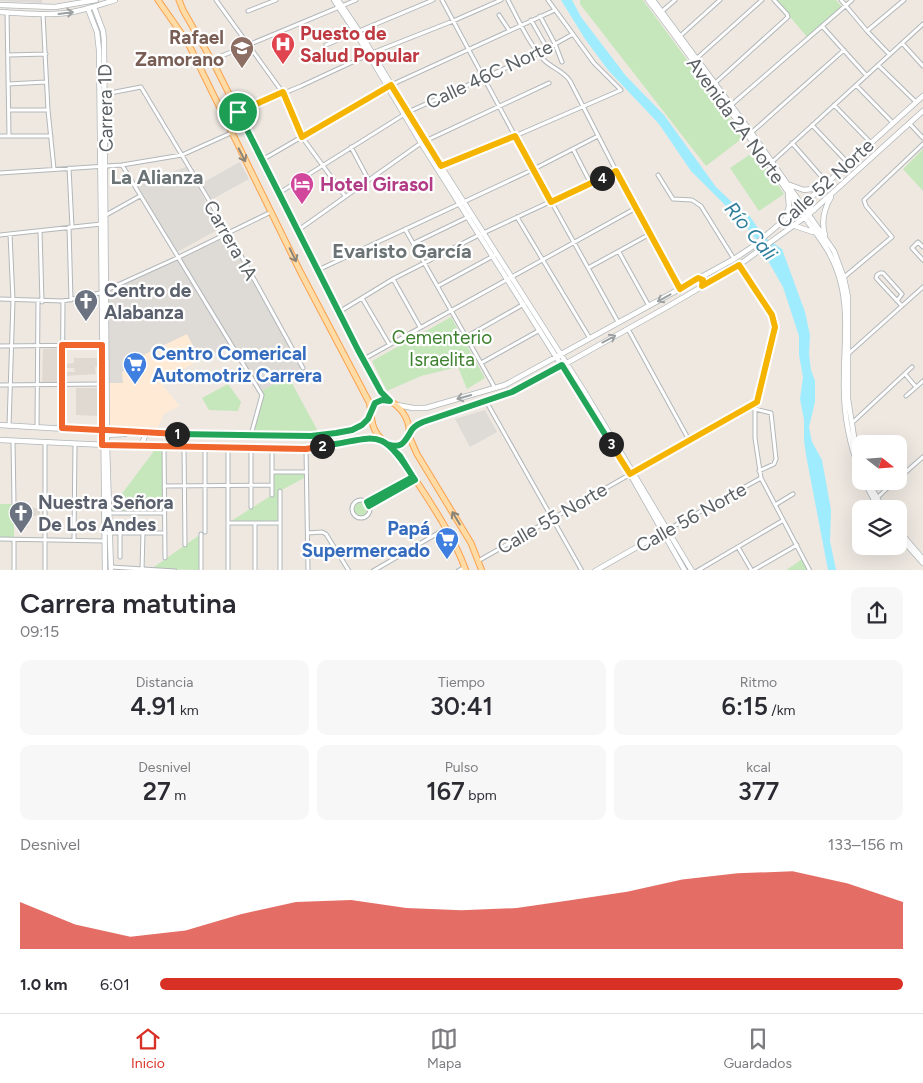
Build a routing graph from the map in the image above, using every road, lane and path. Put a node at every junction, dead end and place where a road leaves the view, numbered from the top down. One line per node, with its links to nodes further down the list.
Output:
1 (42, 0): 29 (street)
2 (96, 0): 29 (main road)
3 (116, 0): 30 (main road)
4 (151, 0): 26 (main road)
5 (180, 0): 65 (main road)
6 (216, 0): 54 (street)
7 (276, 0): 25 (street)
8 (334, 0): 31 (main road)
9 (338, 0): 31 (main road)
10 (356, 0): 31 (street)
11 (433, 0): 50 (street)
12 (442, 0): 42 (street)
13 (500, 0): 42 (street)
14 (508, 0): 44 (street)
15 (548, 0): 33 (street)
16 (648, 0): 37 (main road, Avenida 2A Norte)
17 (653, 0): 37 (main road, Avenida 2A Norte)
18 (675, 0): 37 (street)
19 (720, 0): 52 (street)
20 (762, 0): 66 (street)
21 (774, 0): 75 (street)
22 (841, 0): 28 (street)
23 (852, 0): 28 (street)
24 (904, 0): 48 (street)
25 (271, 1): 34 (street)
26 (159, 2): 94 (main road)
27 (0, 5): 29 (main road)
28 (845, 6): 45 (street); 48 (street)
29 (42, 7)
30 (94, 7): 32 (main road); 47 (main road, Carrera 1D)
31 (340, 7): 50 (main road); 54 (street)
32 (88, 9): 38 (main road, one-way to 32); 49 (main road, Carrera 1D)
33 (555, 10): 40 (street); 51 (street)
34 (248, 11)
35 (0, 12): 36 (main road)
36 (7, 12): 38 (main road); 64 (street)
37 (660, 13): 52 (main road, Avenida 2A Norte)
38 (43, 14): 62 (street)
39 (499, 15): 46 (street)
40 (540, 16): 41 (street); 55 (street)
41 (531, 20): 44 (street); 57 (street)
42 (453, 21): 58 (street); 60 (street)
43 (923, 24): 53 (street)
44 (521, 25): 46 (street); 61 (street)
45 (822, 26): 59 (street); 84 (street)
46 (509, 30): 58 (street)
47 (103, 31): 49 (main road); 79 (main road, Carrera 1D)
48 (867, 31): 63 (street)
49 (97, 32): 79 (main road, Carrera 1D)
50 (358, 32): 56 (street); 60 (main road)
51 (573, 34): 55 (street, Calle 46C Norte); 83 (street)
52 (678, 37): 66 (main road, Avenida 2A Norte)
53 (902, 43): 63 (street); 69 (street)
54 (249, 44): 65 (street); 78 (street)
55 (555, 44): 57 (street, Calle 46C Norte); 67 (street)
56 (326, 45)
57 (547, 48): 61 (street, Calle 46C Norte)
58 (469, 49): 71 (street); 77 (street)
59 (844, 50): 70 (street); 95 (street)
60 (370, 53): 77 (main road); 78 (street)
61 (539, 53): 71 (street, Calle 46C Norte); 83 (street)
62 (46, 54): 64 (street); 72 (street)
63 (889, 54): 68 (street)
64 (8, 55): 74 (street)
65 (212, 60): 89 (main road)
66 (695, 60): 75 (main road, Avenida 2A Norte)
67 (562, 62)
68 (878, 65): 70 (street); 81 (street)
69 (923, 66)
70 (866, 75): 76 (street)
71 (485, 77): 85 (street); 90 (street, Calle 46C Norte)
72 (46, 82): 74 (street); 87 (street)
73 (549, 83): 85 (street)
74 (8, 84): 86 (street)
75 (713, 84): 84 (main road, Avenida 2A Norte)
76 (856, 85): 82 (street); 91 (street)
77 (390, 86): 90 (main road); 101 (street)
78 (283, 92): 89 (street); 101 (street)
79 (103, 95): 109 (street, Carrera 1A); 115 (main road, Carrera 1D)
80 (923, 96): 81 (main road, Calle 52 Norte)
81 (916, 102): 91 (main road, Calle 52 Norte)
82 (834, 105): 93 (street); 105 (street)
83 (583, 106): 99 (street); 100 (street)
84 (730, 106): 95 (main road, Avenida 2A Norte)
85 (500, 107): 99 (street); 103 (street)
86 (8, 110): 87 (street); 97 (street)
87 (48, 110): 98 (street)
88 (923, 111): 92 (main road, Calle 52 Norte)
89 (238, 112): 110 (main road)
90 (406, 113): 103 (main road); 107 (street, Calle 46C Norte)
91 (893, 123): 105 (main road, Calle 52 Norte)
92 (909, 123): 102 (street); 128 (main road, Calle 52 Norte)
93 (812, 125): 104 (street); 112 (street)
94 (231, 133): 109 (street); 138 (main road, one-way to 138)
95 (750, 134): 111 (main road, Avenida 2A Norte)
96 (0, 136): 97 (street)
97 (9, 136): 98 (street)
98 (51, 136): 119 (street)
99 (515, 136): 116 (street); 118 (street)
100 (598, 136): 108 (street); 120 (street)
101 (302, 137): 110 (street); 114 (street)
102 (923, 138)
103 (423, 142): 116 (main road); 123 (street)
104 (792, 143): 111 (street); 124 (street)
105 (870, 143): 112 (main road, Calle 52 Norte)
106 (923, 144): 173 (street)
107 (351, 147): 114 (street, Calle 46C Norte); 123 (street)
108 (573, 149): 118 (street); 125 (street)
109 (182, 155): 113 (street); 150 (street, Carrera 1A)
110 (262, 161): 129 (main road)
111 (771, 163): 126 (main road, Avenida 2A Norte)
112 (848, 163): 124 (main road, Calle 52 Norte)
113 (122, 165): 115 (street); 130 (street)
114 (321, 165): 129 (street, Calle 46C Norte); 131 (street)
115 (103, 166): 117 (street); 139 (main road, Carrera 1D); 144 (main road, Carrera 1D)
116 (439, 167): 133 (main road)
117 (69, 168): 119 (street); 145 (street)
118 (534, 169): 133 (street); 134 (street)
119 (54, 170): 121 (street)
120 (616, 171): 125 (street); 136 (street)
121 (0, 174)
122 (658, 175): 163 (street)
123 (368, 180): 131 (street)
124 (827, 183): 127 (main road, Calle 52 Norte)
125 (591, 184): 134 (street)
126 (786, 185): 127 (main road); 135 (main road, Avenida 2A Norte); 143 (main road)
127 (822, 186): 132 (main road, Calle 52 Norte)
128 (838, 188): 137 (main road, Calle 52 Norte); 156 (main road)
129 (278, 193): 149 (main road)
130 (140, 196): 139 (street); 162 (street)
131 (345, 196): 149 (street)
132 (806, 201): 135 (main road, Calle 52 Norte); 137 (main road)
133 (461, 202): 140 (main road); 147 (street)
134 (551, 202): 142 (street); 157 (street)
135 (800, 206): 141 (main road, Avenida 2A Norte); 143 (main road, Calle 52 Norte)
136 (636, 208): 153 (street); 157 (street)
137 (814, 210): 141 (main road, Calle 52 Norte)
138 (271, 212): 150 (street); 228 (main road, one-way to 228)
139 (106, 215): 178 (main road, Carrera 1D)
140 (470, 216): 152 (main road); 158 (street)
141 (805, 216): 146 (main road, Calle 52 Norte); 154 (main road, Avenida 2A Norte); 156 (main road, Avenida 2A Norte)
142 (517, 217): 152 (street); 164 (street)
143 (782, 222): 163 (main road, Calle 52 Norte)
144 (101, 224): 145 (street); 178 (main road, Carrera 1D)
145 (70, 227): 148 (street); 182 (street)
146 (792, 227): 154 (main road); 167 (main road, Calle 52 Norte)
147 (405, 229): 158 (street); 169 (street)
148 (40, 231): 151 (street); 185 (street)
149 (297, 231): 169 (main road)
150 (228, 232): 162 (street); 210 (street, Carrera 1A)
151 (10, 234): 155 (street); 181 (street)
152 (481, 234): 161 (main road); 166 (street)
153 (650, 234): 160 (street); 177 (street)
154 (816, 234): 173 (main road, Avenida 2A Norte)
155 (0, 235)
156 (828, 241): 173 (main road, Avenida 2A Norte)
157 (573, 242): 164 (street); 168 (street)
158 (414, 243): 166 (street)
159 (923, 247): 165 (street)
160 (618, 252): 168 (street); 187 (street)
161 (495, 256): 170 (main road); 174 (street)
162 (178, 258): 178 (street); 237 (street)
163 (734, 258): 171 (main road, Calle 52 Norte)
164 (543, 259): 170 (street); 195 (street)
165 (923, 260)
166 (425, 262): 172 (street); 174 (street)
167 (739, 265): 175 (main road, Calle 52 Norte); 225 (street)
168 (588, 268): 191 (street)
169 (318, 270): 190 (main road)
170 (510, 278): 186 (main road); 189 (street)
171 (698, 278): 175 (main road); 177 (main road, Calle 52 Norte)
172 (393, 279): 179 (street); 192 (street)
173 (842, 279): 205 (main road, Avenida 2A Norte)
174 (438, 286): 189 (street)
175 (702, 286): 193 (main road, Calle 52 Norte)
176 (923, 287): 188 (street)
177 (680, 289): 187 (main road, Calle 52 Norte, one-way to 187)
178 (104, 291): 182 (street); 200 (main road, Carrera 1D); 234 (main road, Carrera 1D)
179 (362, 298): 190 (street); 198 (street)
180 (0, 300): 181 (street)
181 (12, 300): 185 (street); 202 (street)
182 (71, 300): 183 (street)
183 (63, 301): 185 (street); 199 (street)
184 (897, 301): 184 (street); 188 (street)
185 (40, 302): 203 (street)
186 (526, 303): 194 (main road); 196 (street); 207 (main road)
187 (649, 306): 191 (main road, Calle 52 Norte)
188 (902, 306): 205 (street)
189 (451, 310): 192 (street); 196 (street)
190 (338, 312): 206 (main road)
191 (618, 322): 195 (main road, Calle 52 Norte)
192 (420, 327): 198 (street)
193 (628, 329): 204 (main road, Calle 52 Norte, one-way to 193); 240 (street)
194 (540, 330): 207 (main road); 208 (street)
195 (589, 337): 197 (main road, Calle 52 Norte)
196 (466, 338): 208 (street)
197 (584, 340): 204 (main road); 207 (main road, Calle 52 Norte)
198 (390, 344): 206 (street)
199 (62, 345): 200 (street); 203 (street); 218 (street)
200 (102, 345): 214 (main road, Carrera 1D)
201 (0, 346): 202 (street)
202 (11, 346): 203 (street); 216 (street)
203 (38, 346): 217 (street)
204 (589, 350): 207 (main road, Calle 52 Norte)
205 (846, 355): 229 (main road, Avenida 2A Norte); 245 (main road, Avenida 2A Norte)
206 (363, 360): 223 (main road)
207 (561, 360): 212 (main road, Calle 52 Norte); 219 (main road, Calle 52 Norte); 260 (main road)
208 (482, 363): 221 (street)
209 (912, 367): 211 (street)
210 (303, 368)
211 (905, 374): 220 (street); 229 (street)
212 (523, 375): 219 (main road); 221 (main road, Calle 52 Norte)
213 (923, 381): 220 (street)
214 (102, 384): 218 (street); 234 (main road, Carrera 1D)
215 (0, 385): 216 (street)
216 (10, 385): 217 (street); 231 (street)
217 (37, 385): 218 (street); 232 (street)
218 (62, 385): 233 (street)
219 (526, 386): 224 (main road, Calle 52 Norte)
220 (916, 387): 222 (street)
221 (496, 388): 226 (main road, Calle 52 Norte, one-way to 226)
222 (906, 396)
223 (390, 401): 226 (main road); 228 (main road)
224 (486, 401): 236 (main road, Calle 52 Norte); 281 (street)
225 (757, 402): 227 (street); 240 (street, Calle 55 Norte)
226 (397, 406): 236 (main road)
227 (756, 409): 257 (street); 257 (street)
228 (370, 413): 237 (main road); 243 (main road)
229 (851, 424): 238 (main road, Avenida 2A Norte)
230 (0, 425): 231 (main road)
231 (10, 426): 232 (main road)
232 (38, 427): 233 (main road)
233 (62, 428): 234 (main road)
234 (105, 432): 235 (main road); 246 (main road, Carrera 1D)
235 (149, 434): 237 (main road); 247 (main road)
236 (409, 434): 243 (main road); 309 (main road, one-way to 236)
237 (251, 435)
238 (854, 435)
239 (0, 440): 241 (main road)
240 (689, 440): 260 (street, Calle 55 Norte)
241 (13, 441): 242 (main road); 275 (street)
242 (45, 442): 244 (main road); 298 (street)
243 (385, 442): 254 (main road); 261 (main road)
244 (75, 444): 246 (main road); 299 (street)
245 (852, 444)
246 (105, 445): 247 (main road); 279 (main road, Carrera 1D)
247 (149, 446): 248 (main road)
248 (164, 446): 249 (main road); 265 (street)
249 (184, 447): 250 (main road); 266 (street)
250 (205, 447): 251 (main road); 267 (street)
251 (228, 447): 252 (main road); 268 (street)
252 (251, 448): 253 (main road); 263 (street)
253 (272, 448): 254 (main road); 258 (street)
254 (306, 449): 259 (street)
255 (923, 457): 256 (street)
256 (908, 470)
257 (759, 471): 262 (street)
258 (272, 472): 259 (street); 264 (street)
259 (306, 472): 294 (street)
260 (631, 473): 281 (street, Calle 55 Norte); 287 (main road)
261 (414, 478): 276 (street); 286 (main road)
262 (760, 478): 277 (street); 287 (street, Calle 56 Norte)
263 (251, 485): 264 (street); 268 (street); 278 (street)
264 (272, 485): 273 (street)
265 (164, 486): 266 (street); 280 (street)
266 (185, 486): 267 (street); 302 (street)
267 (205, 486): 268 (street); 288 (street)
268 (228, 486): 283 (street)
269 (872, 490): 274 (main road)
270 (885, 490): 274 (street)
271 (280, 492): 284 (street)
272 (793, 494): 277 (street)
273 (272, 496)
274 (876, 498)
275 (14, 504)
276 (368, 504): 276 (street)
277 (774, 506): 282 (street)
278 (251, 508)
279 (107, 513): 280 (street); 289 (main road, Carrera 1D); 290 (main road, Carrera 1D)
280 (164, 513): 293 (street)
281 (553, 518): 309 (street, Calle 55 Norte); 329 (street)
282 (782, 521): 303 (street); 305 (street)
283 (228, 523): 285 (street); 321 (street)
284 (280, 523): 285 (street); 323 (street)
285 (255, 524): 322 (street)
286 (445, 529): 314 (main road); 326 (street)
287 (665, 531): 330 (main road, Calle 56 Norte); 331 (main road); 332 (main road)
288 (205, 532)
289 (104, 533): 290 (street); 301 (main road, Carrera 1D)
290 (110, 533): 291 (street); 311 (main road, Carrera 1D)
291 (120, 533): 292 (street); 306 (street)
292 (143, 533): 293 (street); 313 (street)
293 (164, 533): 307 (street)
294 (308, 533): 324 (street); 325 (street)
295 (201, 534): 320 (street)
296 (0, 539): 297 (street)
297 (14, 540): 298 (street); 315 (street)
298 (45, 540): 299 (street); 316 (street)
299 (74, 540): 301 (street)
300 (907, 540): 308 (main road)
301 (104, 541): 317 (main road, Carrera 1D)
302 (185, 545)
303 (797, 545): 334 (street); 335 (street)
304 (907, 545): 310 (main road)
305 (738, 547): 333 (street); 334 (street)
306 (120, 557)
307 (165, 558)
308 (923, 558)
309 (478, 561): 328 (main road)
310 (923, 564)
311 (111, 569): 312 (street)
312 (126, 569): 313 (street)
313 (142, 569): 318 (street)
314 (466, 569): 327 (street)
315 (14, 570)
316 (45, 570)
317 (105, 570)
318 (151, 570): 319 (street)
319 (175, 570)
320 (201, 570)
321 (228, 570)
322 (255, 570)
323 (280, 570)
324 (308, 570)
325 (349, 570)
326 (373, 570)
327 (458, 570)
328 (482, 570)
329 (582, 570)
330 (595, 570)
331 (686, 570)
332 (692, 570)
333 (697, 570)
334 (752, 570)
335 (810, 570)

